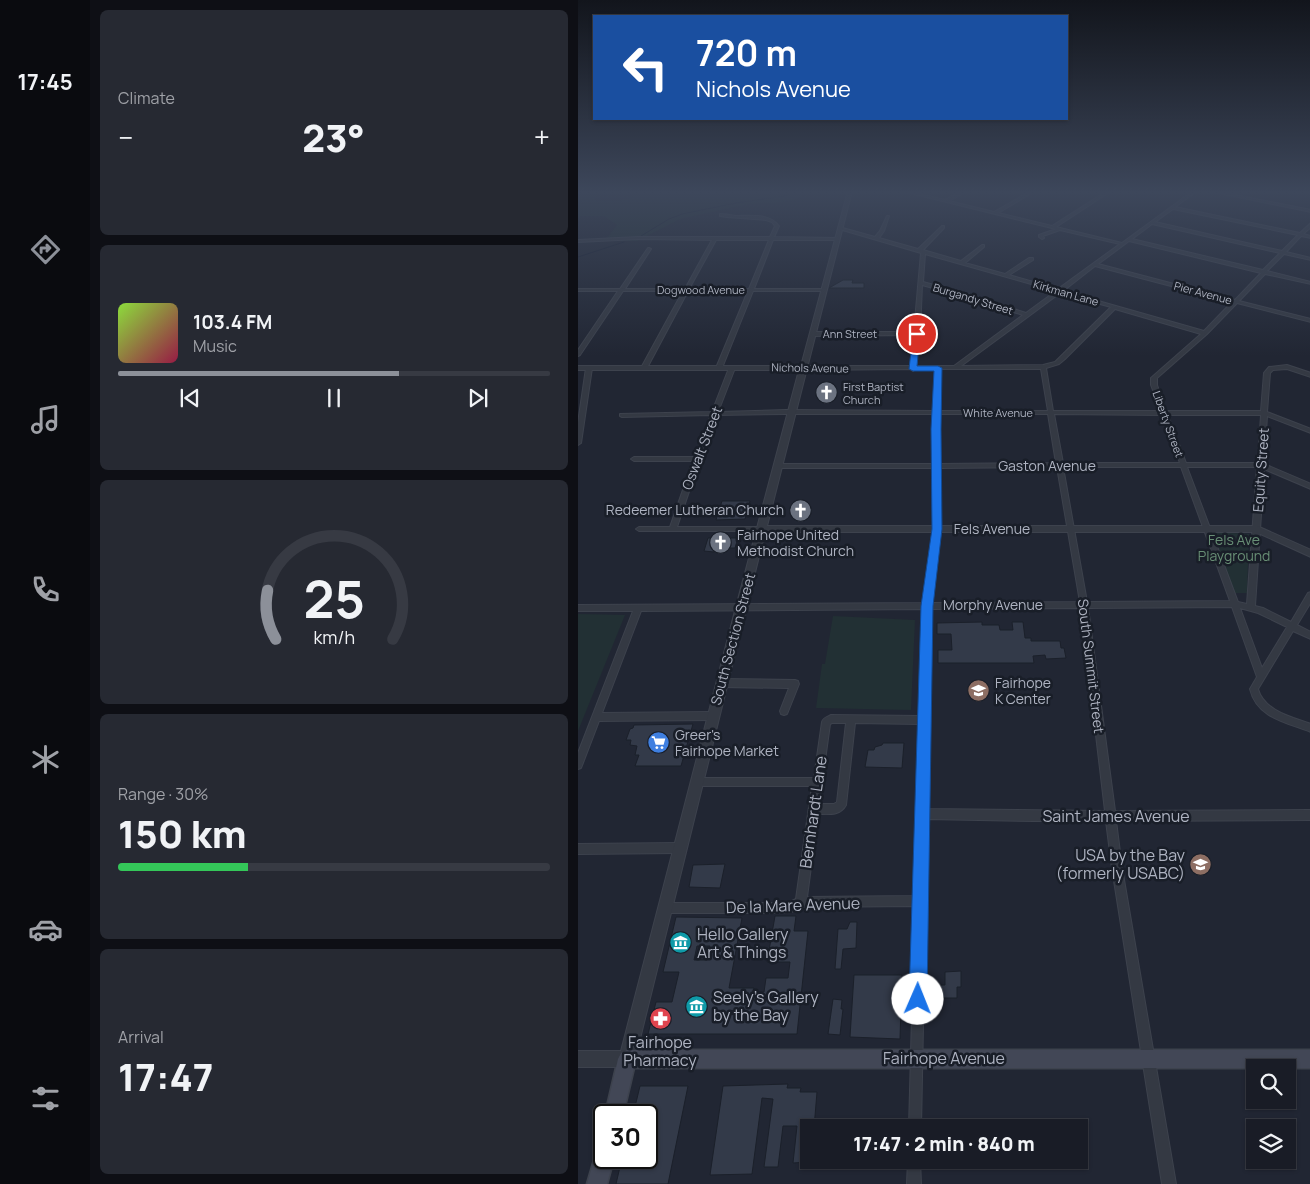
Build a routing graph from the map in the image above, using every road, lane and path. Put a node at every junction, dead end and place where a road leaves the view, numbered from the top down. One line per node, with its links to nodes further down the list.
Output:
1 (710, 246): 24 (street)
2 (769, 246): 25 (street)
3 (835, 246): 26 (street, South Section Street)
4 (906, 246): 12 (street, Kirkman Lane)
5 (925, 246): 12 (street)
6 (984, 246): 16 (street)
7 (1120, 246): 17 (street)
8 (1156, 246): 18 (street)
9 (1254, 246): 13 (street)
10 (1289, 246): 13 (street, Liberty Street)
11 (649, 249): 23 (street)
12 (921, 251): 16 (street, Kirkman Lane); 20 (street)
13 (1283, 253): 15 (street); 18 (street, Liberty Street)
14 (1031, 259): 19 (street)
15 (1310, 259)
16 (963, 262): 19 (street, Kirkman Lane)
17 (1096, 265): 27 (street); 28 (street, Pier Avenue)
18 (1265, 272): 21 (street); 28 (street, Liberty Street)
19 (1007, 276): 27 (street, Kirkman Lane)
20 (920, 283): 30 (street, Burgandy Street); 33 (street)
21 (1310, 283)
22 (578, 290): 23 (street, Dogwood Avenue)
23 (622, 290): 24 (street, Dogwood Avenue); 35 (street)
24 (686, 290): 25 (street, Dogwood Avenue); 40 (street)
25 (750, 290): 26 (street, Dogwood Avenue); 41 (street)
26 (824, 290): 32 (street, South Section Street)
27 (1060, 291): 29 (street, Kirkman Lane); 30 (street)
28 (1236, 302): 31 (street, Pier Avenue); 34 (street, Liberty Street)
29 (1114, 307): 34 (street, Kirkman Lane); 37 (street)
30 (1027, 315): 36 (street)
31 (1310, 321)
32 (813, 334): 33 (street, Ann Street); 43 (street, South Section Street)
33 (917, 334): 45 (street)
34 (1205, 334): 50 (street, Liberty Street)
35 (578, 354)
36 (956, 367): 37 (street, Nichols Avenue); 44 (street, Nichols Avenue)
37 (1042, 367): 49 (street, South Summit Street)
38 (578, 368): 39 (street, Nichols Avenue)
39 (589, 368): 40 (street, Nichols Avenue); 55 (street)
40 (644, 368): 41 (street, Nichols Avenue)
41 (719, 368): 42 (street, Nichols Avenue)
42 (732, 368): 43 (street, Nichols Avenue); 52 (street, Oswalt Street)
43 (803, 368): 45 (street, Nichols Avenue); 47 (street, South Section Street)
44 (938, 368): 45 (street, Nichols Avenue); 48 (street)
45 (913, 369)
46 (1310, 375): 51 (street, Equity Street)
47 (792, 412): 48 (street, White Avenue); 52 (street, White Avenue); 58 (street, South Section Street)
48 (937, 413): 49 (street, White Avenue); 59 (street)
49 (1050, 413): 50 (street, White Avenue); 60 (street, South Summit Street)
50 (1164, 413): 51 (street, White Avenue); 61 (street, Liberty Street)
51 (1265, 413): 54 (street, White Avenue); 62 (street, Equity Street)
52 (715, 414): 53 (street, White Avenue); 57 (street, Oswalt Street)
53 (622, 415)
54 (1310, 431)
55 (578, 443)
56 (634, 459): 57 (street)
57 (697, 459): 66 (street, Oswalt Street)
58 (779, 466): 59 (street, Gaston Avenue); 67 (street, South Section Street)
59 (937, 466): 60 (street, Gaston Avenue); 68 (street)
60 (1061, 466): 61 (street, Gaston Avenue); 70 (street, South Summit Street)
61 (1183, 466): 62 (street, Gaston Avenue); 64 (street, Liberty Street)
62 (1260, 466): 63 (street, Gaston Avenue); 69 (street, Equity Street)
63 (1310, 487)
64 (1206, 528): 69 (street, Fels Avenue); 70 (street, Fels Avenue); 73 (street, Liberty Street)
65 (639, 529): 66 (street, Fels Avenue)
66 (673, 529): 67 (street, Fels Avenue)
67 (762, 529): 68 (street, Fels Avenue); 77 (street, South Section Street)
68 (937, 529): 70 (street, Fels Avenue); 75 (street)
69 (1257, 529): 71 (street, Fels Avenue); 76 (street, Equity Street)
70 (1072, 530): 74 (street, South Summit Street)
71 (1310, 554)
72 (1310, 595): 80 (street)
73 (1234, 604): 74 (street, Morphy Avenue); 76 (street, Morphy Avenue); 82 (street, Liberty Street)
74 (1084, 605): 75 (street, Morphy Avenue); 96 (street, South Summit Street)
75 (927, 606): 77 (street, Morphy Avenue); 88 (street)
76 (1251, 606): 80 (street, Morphy Avenue)
77 (741, 607): 79 (street, Morphy Avenue); 83 (street, South Section Street)
78 (578, 608): 79 (street, Morphy Avenue)
79 (638, 608): 86 (street)
80 (1291, 626): 81 (street, Morphy Avenue); 82 (street)
81 (1310, 636)
82 (1261, 676): 89 (street)
83 (722, 683): 84 (street); 85 (street, South Section Street)
84 (784, 711)
85 (713, 716): 86 (street); 91 (street, South Section Street)
86 (596, 717): 90 (street)
87 (851, 719): 88 (street); 92 (street, Bernhardt Lane); 93 (street)
88 (924, 720): 94 (street)
89 (1310, 728)
90 (578, 765)
91 (696, 782): 92 (street); 97 (street, South Section Street)
92 (818, 782): 93 (street, Bernhardt Lane)
93 (814, 809): 100 (street, Bernhardt Lane)
94 (922, 814): 96 (street, Saint James Avenue); 99 (street)
95 (1310, 815): 96 (street, Saint James Avenue)
96 (1109, 816): 105 (street, South Summit Street)
97 (679, 848): 98 (street); 101 (street, South Section Street)
98 (578, 849)
99 (920, 901): 100 (street, De la Mare Avenue); 102 (street)
100 (801, 902): 101 (street, De la Mare Avenue)
101 (665, 908): 104 (street, South Section Street)
102 (917, 1058): 104 (main road, Fairhope Avenue); 105 (main road, Fairhope Avenue); 108 (street)
103 (578, 1059): 104 (street, Fairhope Avenue)
104 (627, 1059): 107 (main road)
105 (1148, 1059): 106 (main road, Fairhope Avenue); 113 (street, South Summit Street)
106 (1310, 1059)
107 (617, 1104)
108 (915, 1119)
109 (601, 1169): 111 (main road)
110 (914, 1169): 112 (street)
111 (597, 1184)
112 (914, 1184)
113 (1169, 1184)

